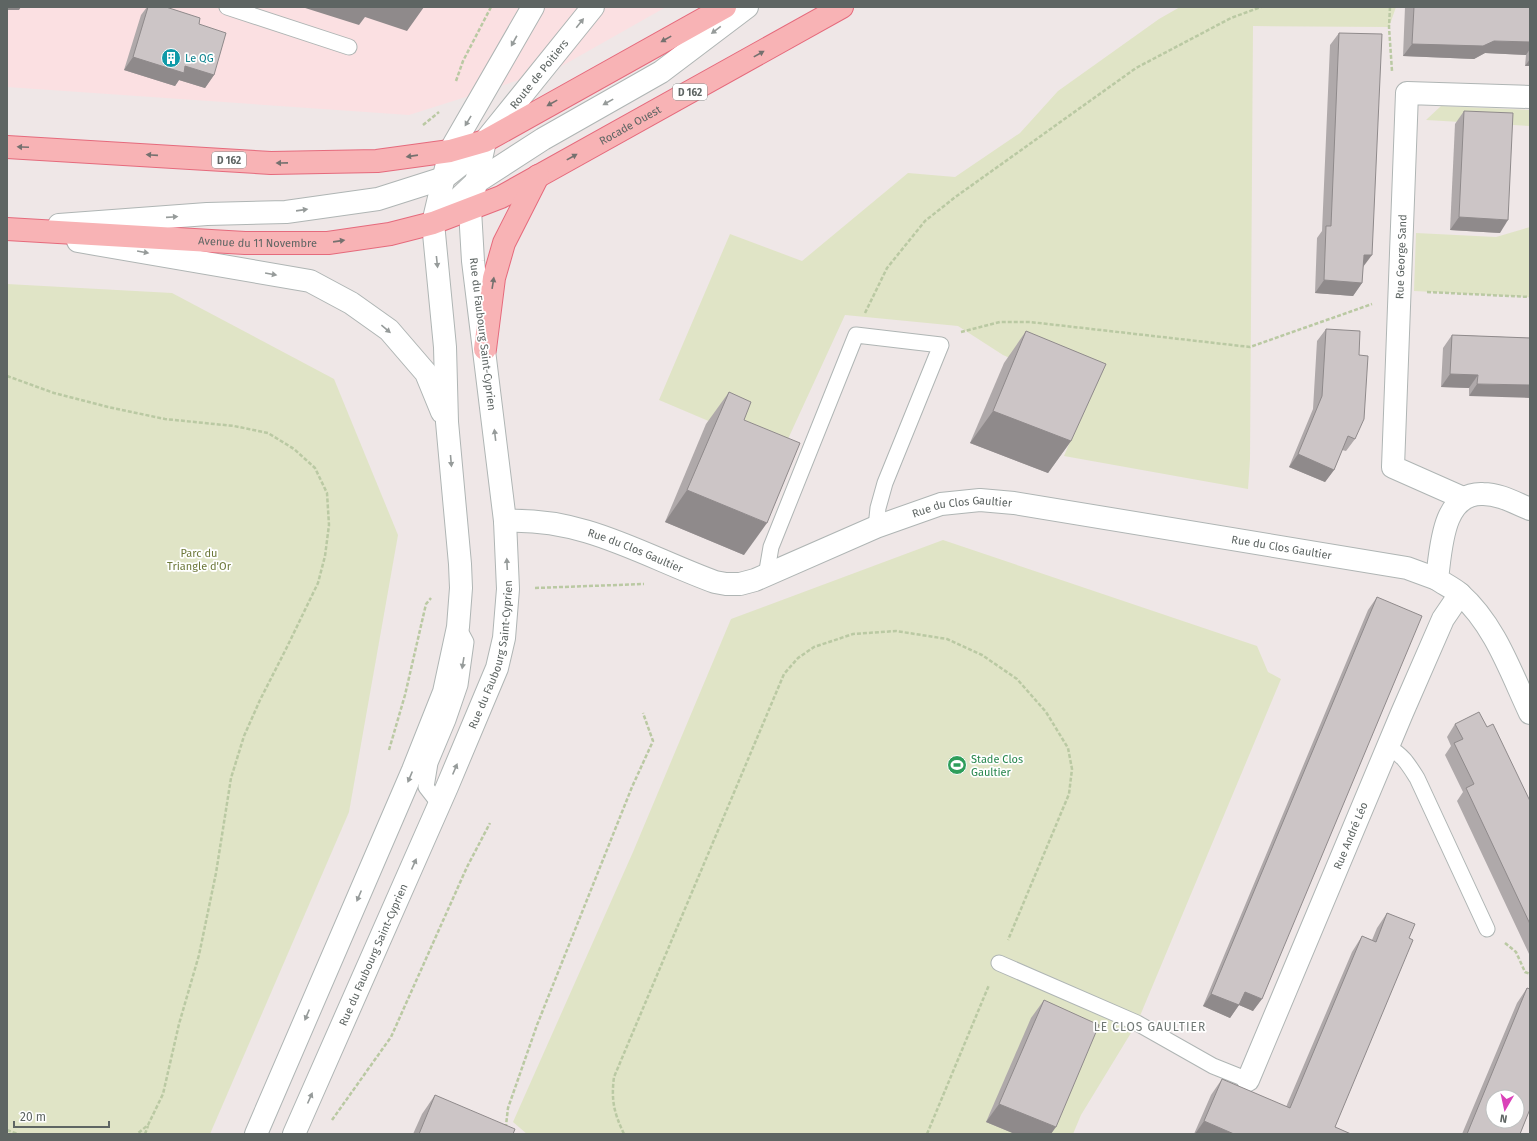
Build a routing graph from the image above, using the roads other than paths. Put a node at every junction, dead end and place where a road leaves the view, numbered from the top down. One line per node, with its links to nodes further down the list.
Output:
1 (227, 7): 7 (lane)
2 (533, 7): 11 (street, one-way to 11)
3 (593, 7): 9 (street, Route de Poitiers, one-way to 3)
4 (724, 7): 9 (main road, D 162, one-way to 9)
5 (747, 7): 14 (street, one-way to 14)
6 (842, 7): 12 (main road, Rocade Ouest / D 162, one-way to 6)
7 (349, 47)
8 (1530, 97): 21 (street, Rue George Sand)
9 (485, 141): 11 (main road, D 162); 13 (street, Route de Poitiers); 14 (street, Rue du Faubourg Saint-Cyprien)
10 (7, 147): 11 (main road, D 162, one-way to 10)
11 (450, 151): 13 (street)
12 (538, 176): 15 (main road, Rocade Ouest / D 162); 19 (main road, one-way to 12)
13 (444, 178): 17 (street); 18 (street, one-way to 13)
14 (475, 183): 16 (street, Rue du Faubourg Saint-Cyprien); 17 (street)
15 (501, 196): 16 (main road, Avenue du 11 Novembre / D 162)
16 (470, 210): 17 (main road, Avenue du 11 Novembre / D 162); 19 (street, Rue du Faubourg Saint-Cyprien)
17 (433, 223): 18 (main road, Avenue du 11 Novembre / D 162, one-way to 17); 20 (street, one-way to 20)
18 (7, 229): 20 (street, one-way to 20)
19 (485, 349): 23 (street, Rue du Faubourg Saint-Cyprien, one-way to 19)
20 (447, 422): 28 (street, one-way to 28)
21 (1463, 498): 22 (street); 26 (street)
22 (1530, 509)
23 (505, 521): 25 (street, Rue du Clos Gaultier); 31 (street, Rue du Faubourg Saint-Cyprien, one-way to 23)
24 (876, 527): 25 (street, Rue du Clos Gaultier); 25 (lane); 26 (street, Rue du Clos Gaultier)
25 (766, 576)
26 (1437, 579): 27 (street, Rue du Clos Gaultier)
27 (1460, 594): 29 (street, Rue du Clos Gaultier); 30 (street, Rue André Léo)
28 (458, 627): 31 (lane, one-way to 31); 35 (street, one-way to 35)
29 (1530, 714)
30 (1388, 747): 32 (lane); 34 (street, Rue André Léo)
31 (440, 804): 36 (street, Rue du Faubourg Saint-Cyprien, one-way to 31)
32 (1487, 929)
33 (999, 963): 34 (lane)
34 (1248, 1080)
35 (256, 1134)
36 (294, 1134)

